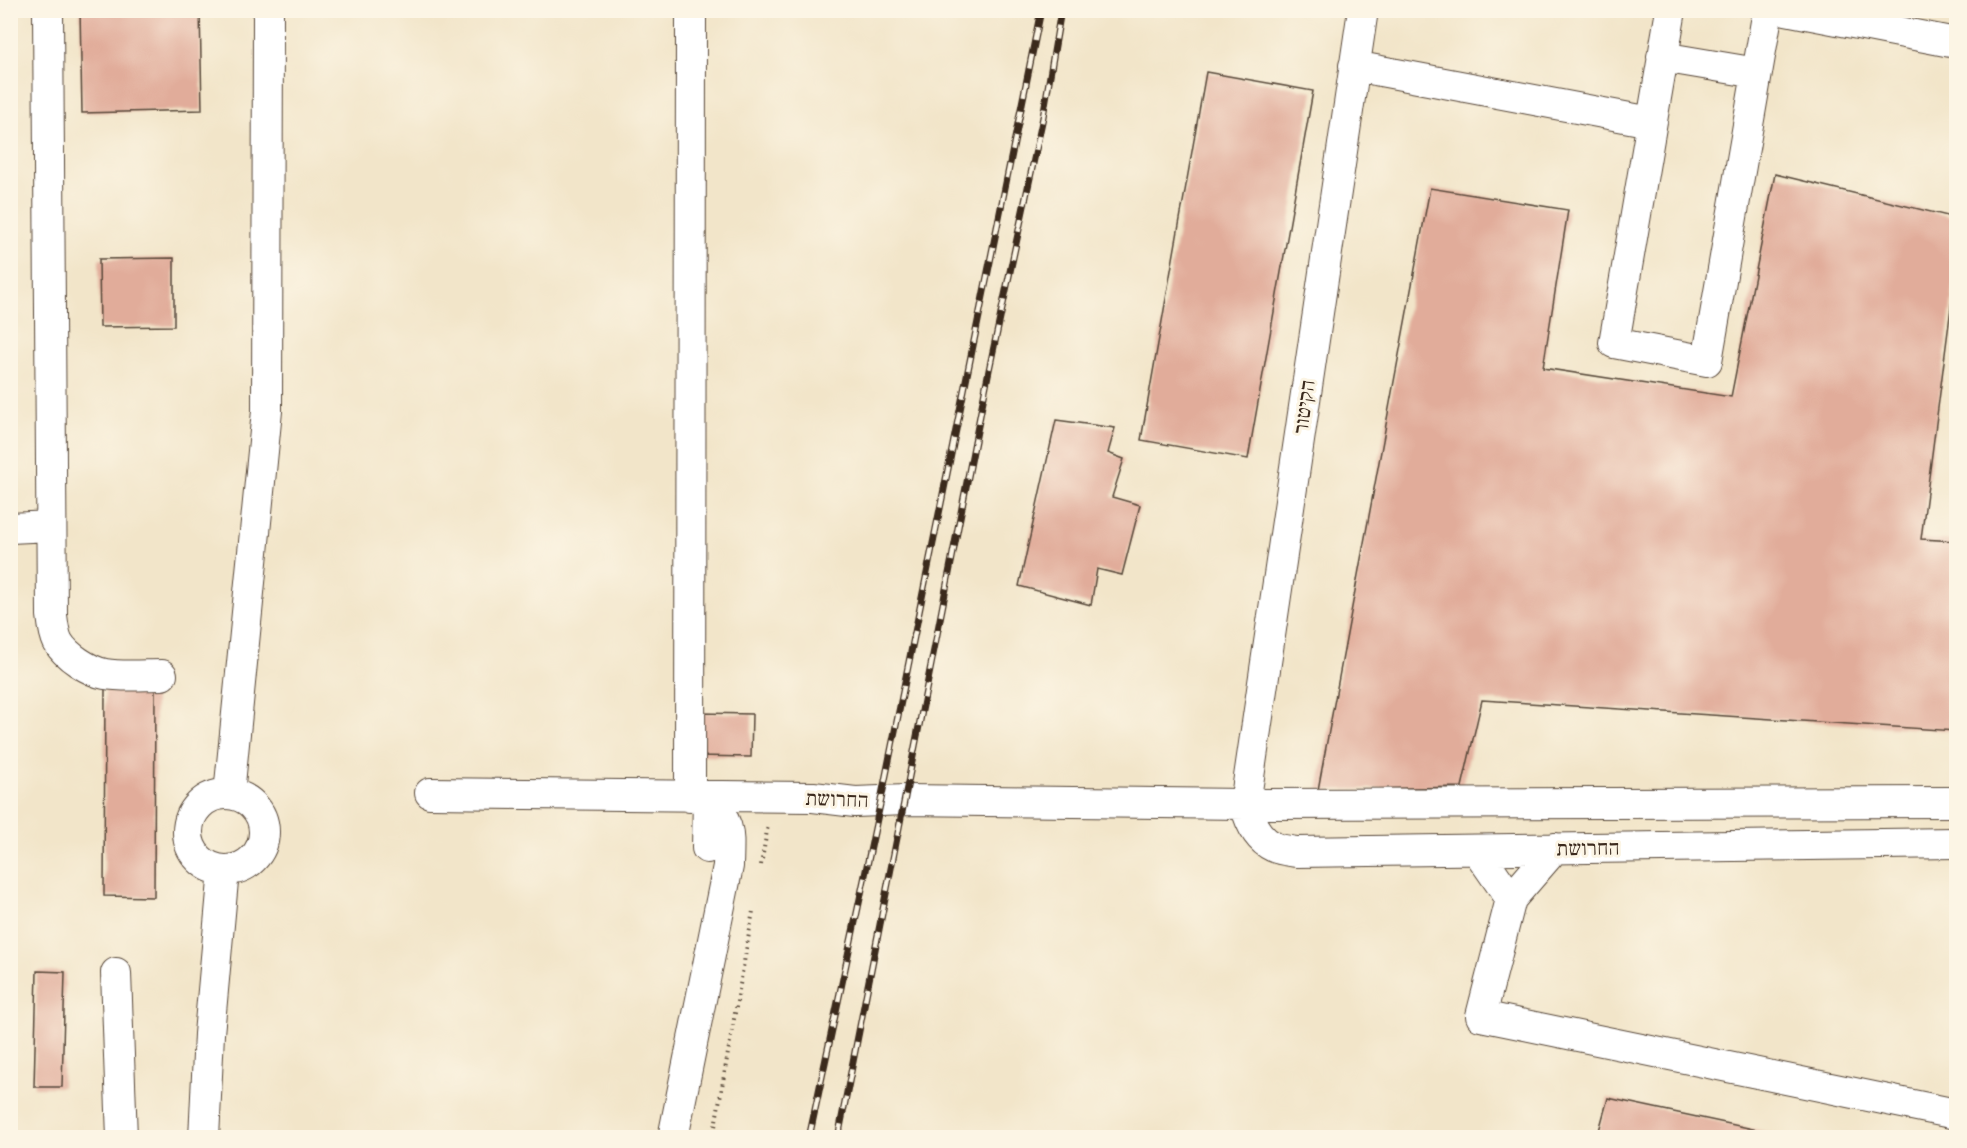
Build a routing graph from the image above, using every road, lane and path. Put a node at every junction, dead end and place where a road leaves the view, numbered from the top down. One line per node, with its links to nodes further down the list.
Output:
1 (48, 10): 13 (street)
2 (268, 10): 17 (street)
3 (692, 10): 18 (street)
4 (1363, 10): 10 (street, הקיטור)
5 (1671, 10): 9 (street)
6 (1768, 10): 11 (street)
7 (1786, 10): 8 (street)
8 (1956, 43)
9 (1662, 57): 11 (street); 12 (street)
10 (1354, 66): 12 (street); 21 (street, הקיטור)
11 (1757, 73): 12 (street)
12 (1651, 122)
13 (51, 526): 14 (street); 15 (street)
14 (10, 528)
15 (162, 675)
16 (430, 793): 18 (street, החרושת)
17 (229, 794): 27 (street); 27 (street)
18 (699, 797): 19 (street, החרושת); 23 (street); 34 (street)
19 (773, 798): 21 (street, החרושת); 26 (path)
20 (1956, 802): 21 (street, החרושת)
21 (1245, 804): 25 (street, החרושת)
22 (1956, 843): 24 (street, החרושת)
23 (707, 848)
24 (1556, 849): 25 (street, החרושת); 28 (street)
25 (1477, 850): 28 (street)
26 (761, 868)
27 (224, 870): 33 (street)
28 (1511, 900): 31 (street)
29 (754, 903): 35 (path)
30 (116, 973): 32 (street)
31 (1956, 1114)
32 (122, 1137)
33 (204, 1137)
34 (673, 1137)
35 (713, 1137)

